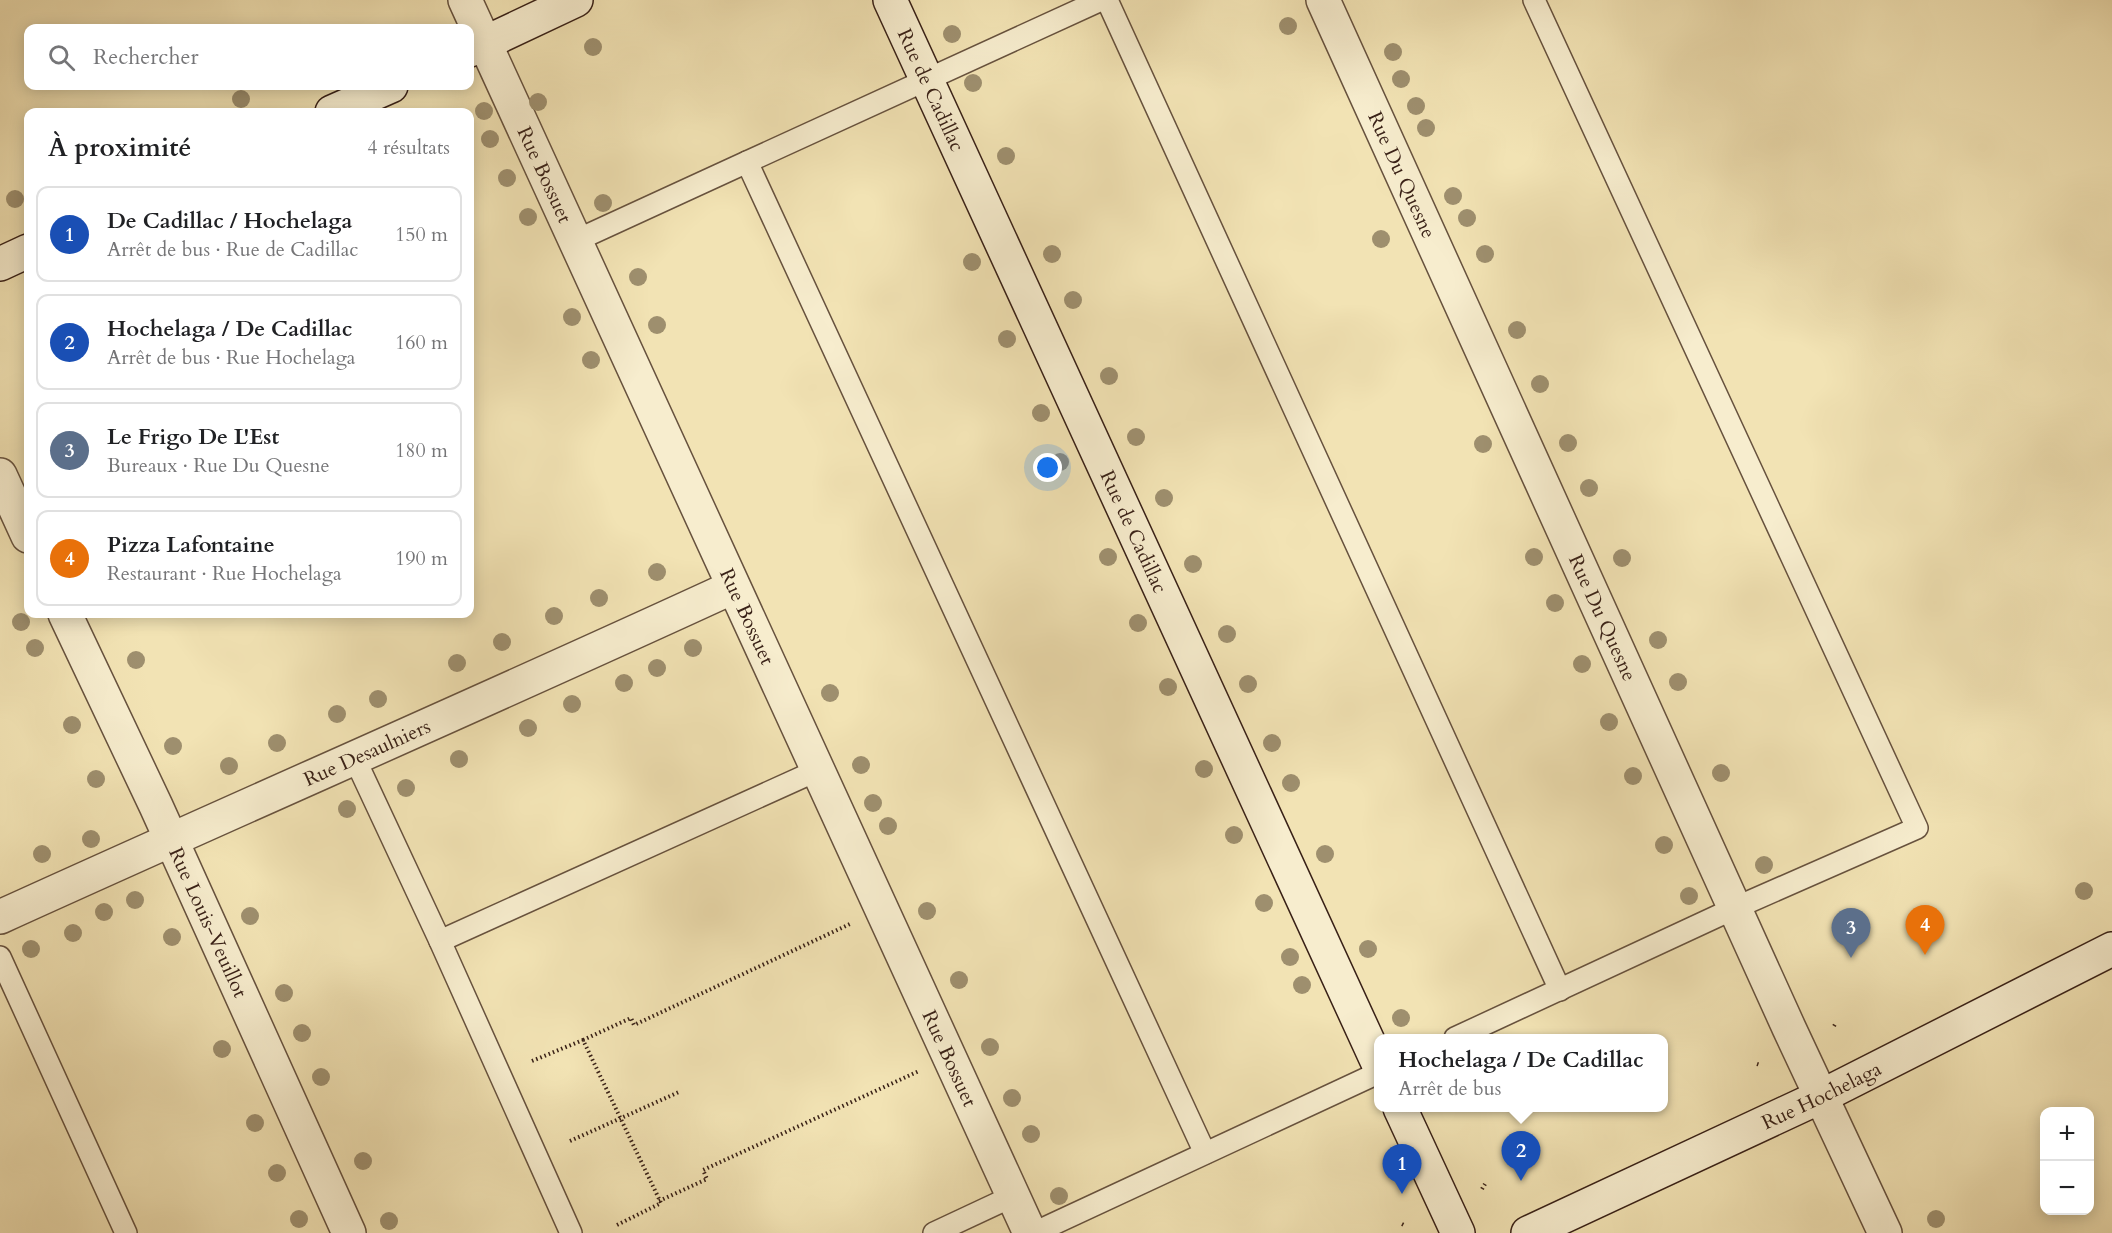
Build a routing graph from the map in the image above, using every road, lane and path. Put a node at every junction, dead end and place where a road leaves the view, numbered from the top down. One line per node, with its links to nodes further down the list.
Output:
1 (465, 0): 8 (street, Rue Bossuet)
2 (576, 0): 9 (street)
3 (890, 0): 10 (street, Rue de Cadillac)
4 (1101, 0): 10 (lane)
5 (1107, 0): 30 (lane)
6 (1323, 0): 24 (street, Rue Du Quesne)
7 (1534, 0): 24 (lane)
8 (471, 24)
9 (477, 46): 14 (street, Rue Bossuet)
10 (927, 81): 13 (lane); 33 (street, Rue de Cadillac)
11 (383, 90): 12 (street)
12 (341, 108)
13 (747, 162): 14 (lane); 42 (lane)
14 (575, 241): 19 (street, Rue Bossuet)
15 (24, 253): 16 (street)
16 (0, 264)
17 (2, 483): 18 (street)
18 (24, 528)
19 (733, 587): 21 (street, Rue Desaulniers); 22 (street, Rue Bossuet)
20 (67, 618): 23 (street, Rue Louis-Veuillot)
21 (355, 759): 23 (street, Rue Desaulniers); 27 (lane)
22 (818, 770): 27 (lane); 43 (street, Rue Bossuet)
23 (171, 839): 25 (street, Rue Desaulniers); 47 (street, Rue Louis-Veuillot)
24 (1735, 908): 30 (lane); 38 (street, Rue Du Quesne)
25 (0, 917)
26 (854, 923): 32 (path)
27 (440, 941): 48 (lane)
28 (2112, 949): 38 (street, Rue Hochelaga)
29 (0, 957): 46 (lane)
30 (1560, 990): 31 (lane)
31 (1464, 1034)
32 (583, 1040): 34 (path); 40 (path)
33 (1374, 1054)
34 (532, 1061)
35 (922, 1070): 44 (path)
36 (1374, 1075): 42 (lane)
37 (679, 1092): 40 (path)
38 (1822, 1096): 52 (street, Rue Hochelaga); 53 (street, Rue Du Quesne)
39 (1402, 1112): 51 (street)
40 (620, 1119): 41 (path); 44 (path)
41 (570, 1141)
42 (1205, 1153): 50 (lane)
43 (1014, 1197): 49 (lane); 50 (street, Rue Bossuet)
44 (659, 1201): 45 (path)
45 (618, 1224)
46 (126, 1233)
47 (349, 1233)
48 (571, 1233)
49 (934, 1233)
50 (1032, 1233)
51 (1458, 1233)
52 (1528, 1233)
53 (1885, 1233)

